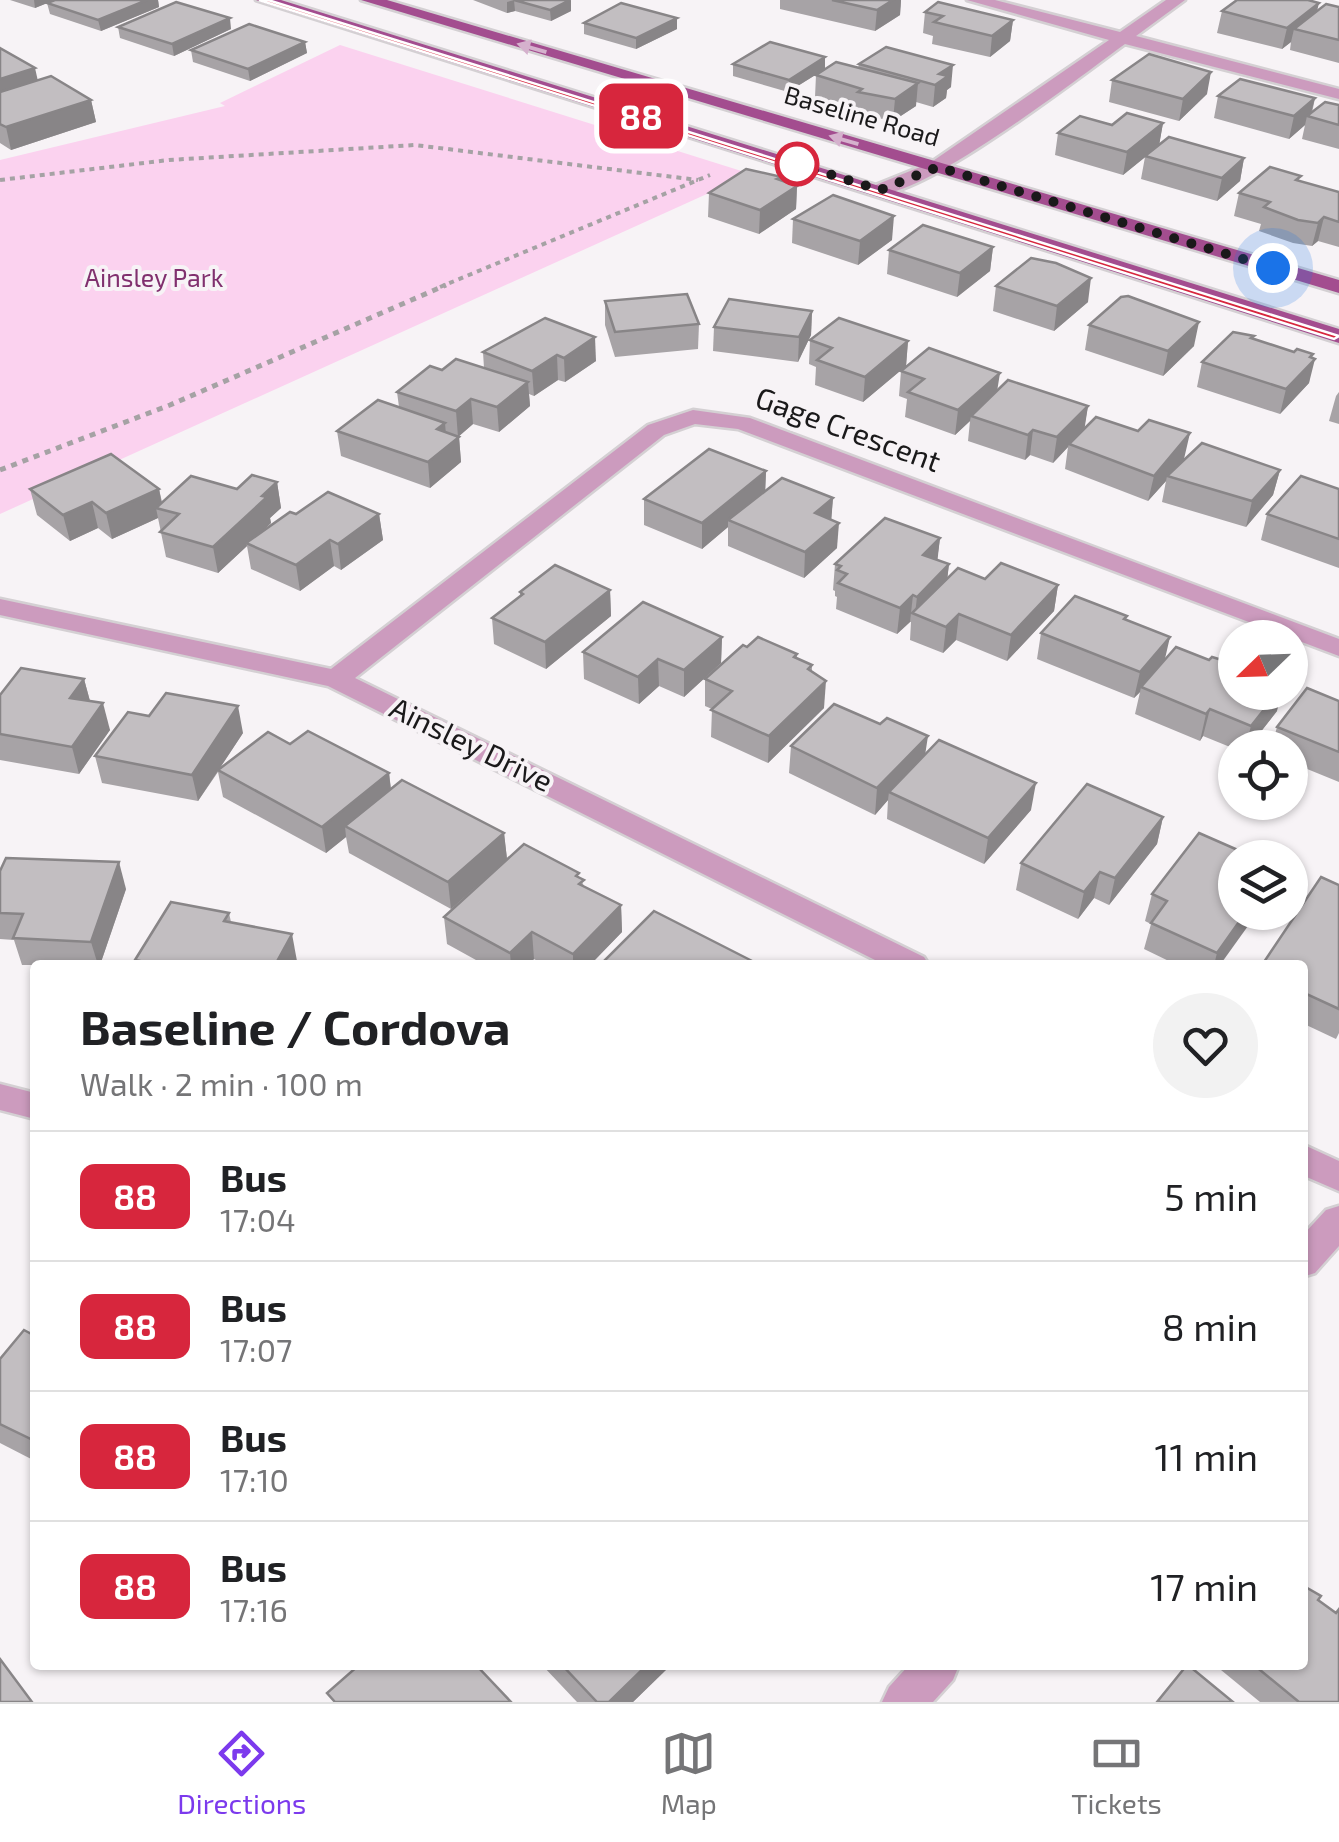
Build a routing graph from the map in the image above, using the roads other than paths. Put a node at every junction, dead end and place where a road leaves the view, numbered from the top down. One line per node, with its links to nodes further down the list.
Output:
1 (264, 0): 8 (main road)
2 (368, 0): 7 (main road, Baseline Road, one-way to 2)
3 (975, 0): 5 (street)
4 (1178, 0): 5 (street)
5 (1125, 38): 6 (street); 7 (street)
6 (1339, 94)
7 (938, 167): 8 (street); 9 (main road, Baseline Road)
8 (880, 190): 10 (main road)
9 (1339, 288)
10 (1339, 336)
11 (0, 607): 13 (street, Ainsley Drive)
12 (1339, 648): 13 (street, Gage Crescent)
13 (336, 679): 14 (street, Ainsley Drive)
14 (903, 960)
15 (0, 1097): 16 (street)
16 (30, 1105)
17 (1308, 1161): 18 (street)
18 (1339, 1177)
19 (1339, 1221): 20 (street)
20 (1308, 1255)
21 (933, 1670): 22 (street)
22 (904, 1702)

